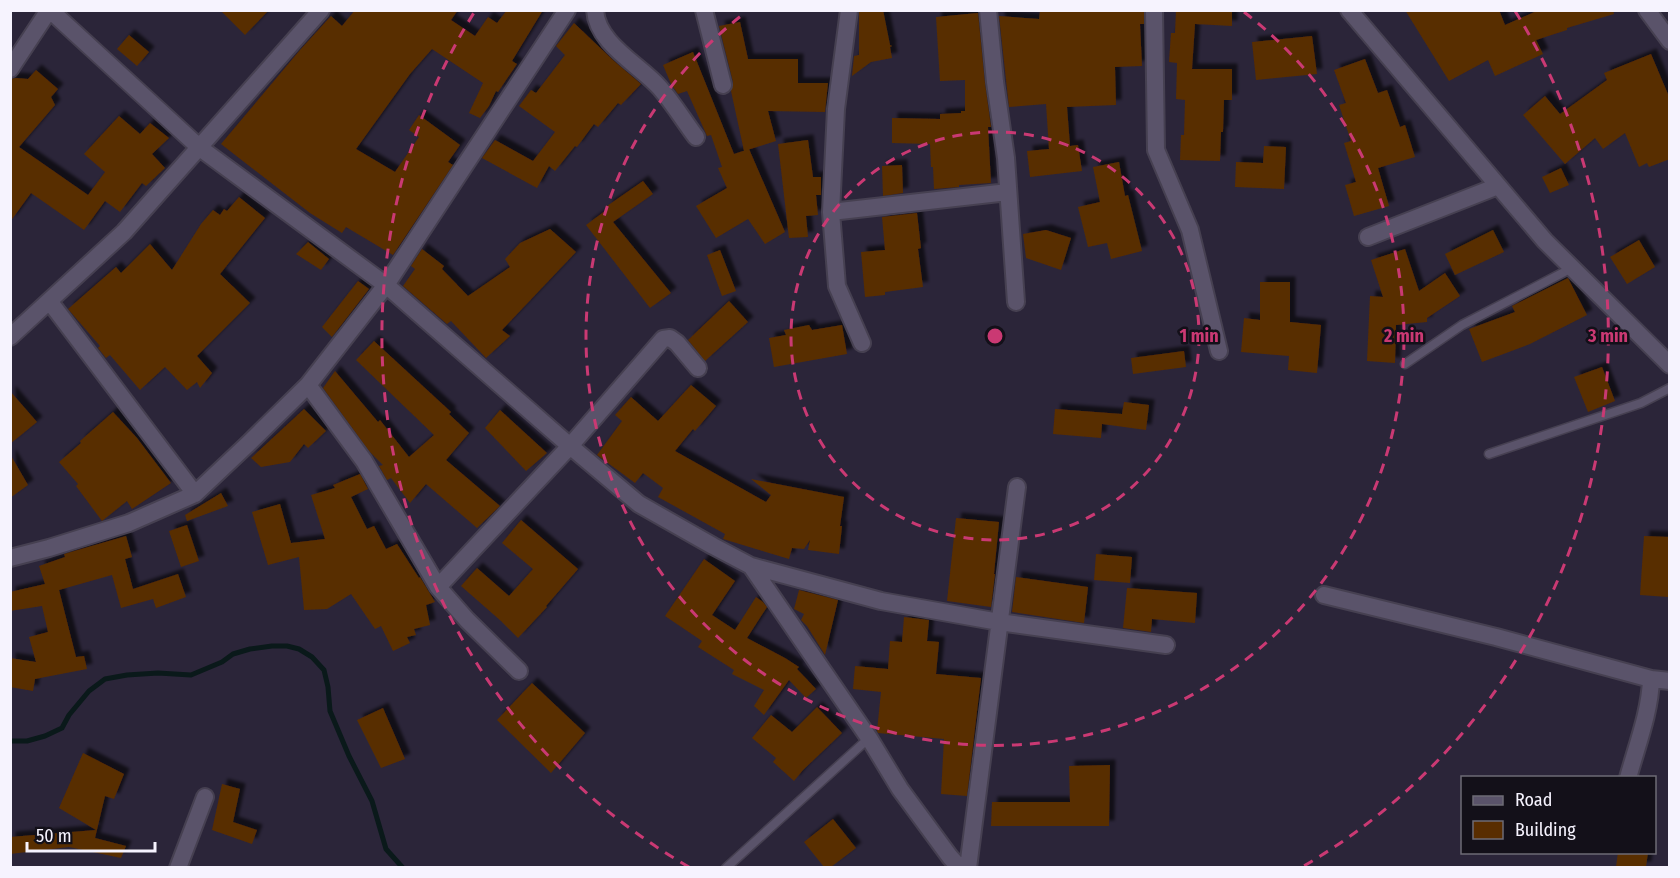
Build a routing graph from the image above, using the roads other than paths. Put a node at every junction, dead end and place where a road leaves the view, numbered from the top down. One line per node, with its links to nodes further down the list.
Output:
1 (50, 10): 12 (street); 15 (street)
2 (321, 10): 15 (street)
3 (567, 10): 21 (street)
4 (595, 10): 14 (street)
5 (704, 10): 13 (street)
6 (849, 10): 18 (street)
7 (988, 10): 17 (street)
8 (1154, 10): 26 (street)
9 (1348, 10): 16 (street)
10 (1647, 10): 11 (street)
11 (1670, 41)
12 (10, 69)
13 (723, 85)
14 (696, 137)
15 (200, 148): 21 (street); 22 (street)
16 (1498, 186): 19 (street); 20 (street)
17 (1008, 192): 18 (street); 23 (street)
18 (831, 212): 25 (street)
19 (1368, 237)
20 (1572, 268): 27 (lane); 28 (street)
21 (386, 285): 30 (street); 32 (street)
22 (50, 302): 24 (street); 35 (street)
23 (1016, 302)
24 (10, 337)
25 (862, 343)
26 (1219, 351)
27 (1405, 364)
28 (1670, 365)
29 (698, 368): 32 (street)
30 (308, 385): 35 (street); 38 (street)
31 (1670, 388): 33 (lane)
32 (570, 446): 37 (street); 38 (street)
33 (1489, 454)
34 (1017, 487): 40 (street)
35 (195, 494): 36 (street)
36 (10, 558)
37 (751, 566): 40 (street); 45 (street)
38 (438, 587): 42 (street)
39 (1324, 594): 43 (street)
40 (999, 622): 41 (street); 51 (street)
41 (1166, 645)
42 (519, 671)
43 (1651, 679): 44 (street); 46 (street)
44 (1670, 681)
45 (869, 738): 49 (lane); 50 (street)
46 (1628, 776)
47 (205, 797): 48 (street)
48 (183, 866)
49 (726, 867)
50 (960, 867)
51 (968, 867)

